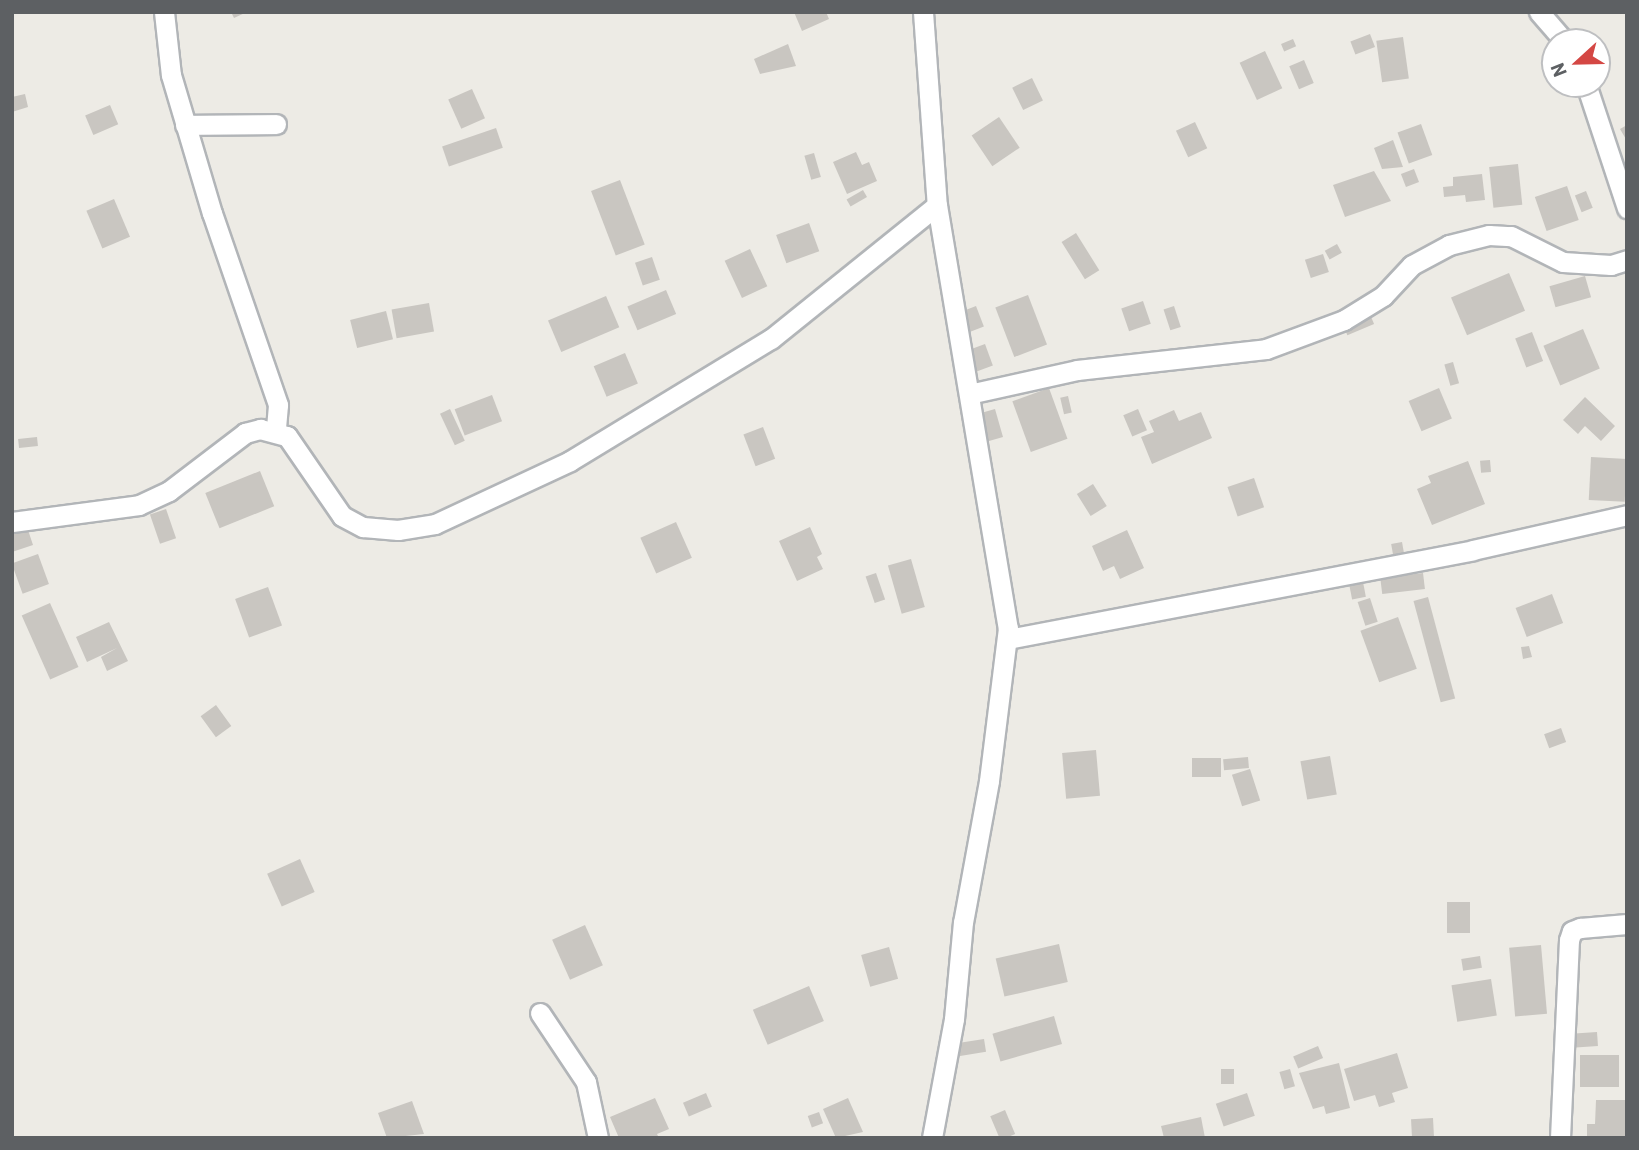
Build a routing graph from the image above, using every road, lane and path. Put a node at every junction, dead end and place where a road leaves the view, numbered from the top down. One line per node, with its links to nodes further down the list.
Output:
1 (164, 12): 7 (street)
2 (923, 12): 8 (street)
3 (1539, 12): 4 (street)
4 (1553, 28)
5 (1591, 98): 9 (street)
6 (276, 124): 7 (street)
7 (185, 125): 12 (street)
8 (937, 205): 11 (street); 12 (street)
9 (1627, 208)
10 (1627, 260): 11 (street)
11 (969, 394): 15 (street)
12 (276, 430): 14 (street)
13 (1627, 515): 15 (street)
14 (12, 522)
15 (1008, 639): 19 (street)
16 (1627, 924): 20 (street)
17 (540, 1013): 18 (street)
18 (598, 1138)
19 (932, 1138)
20 (1560, 1138)

